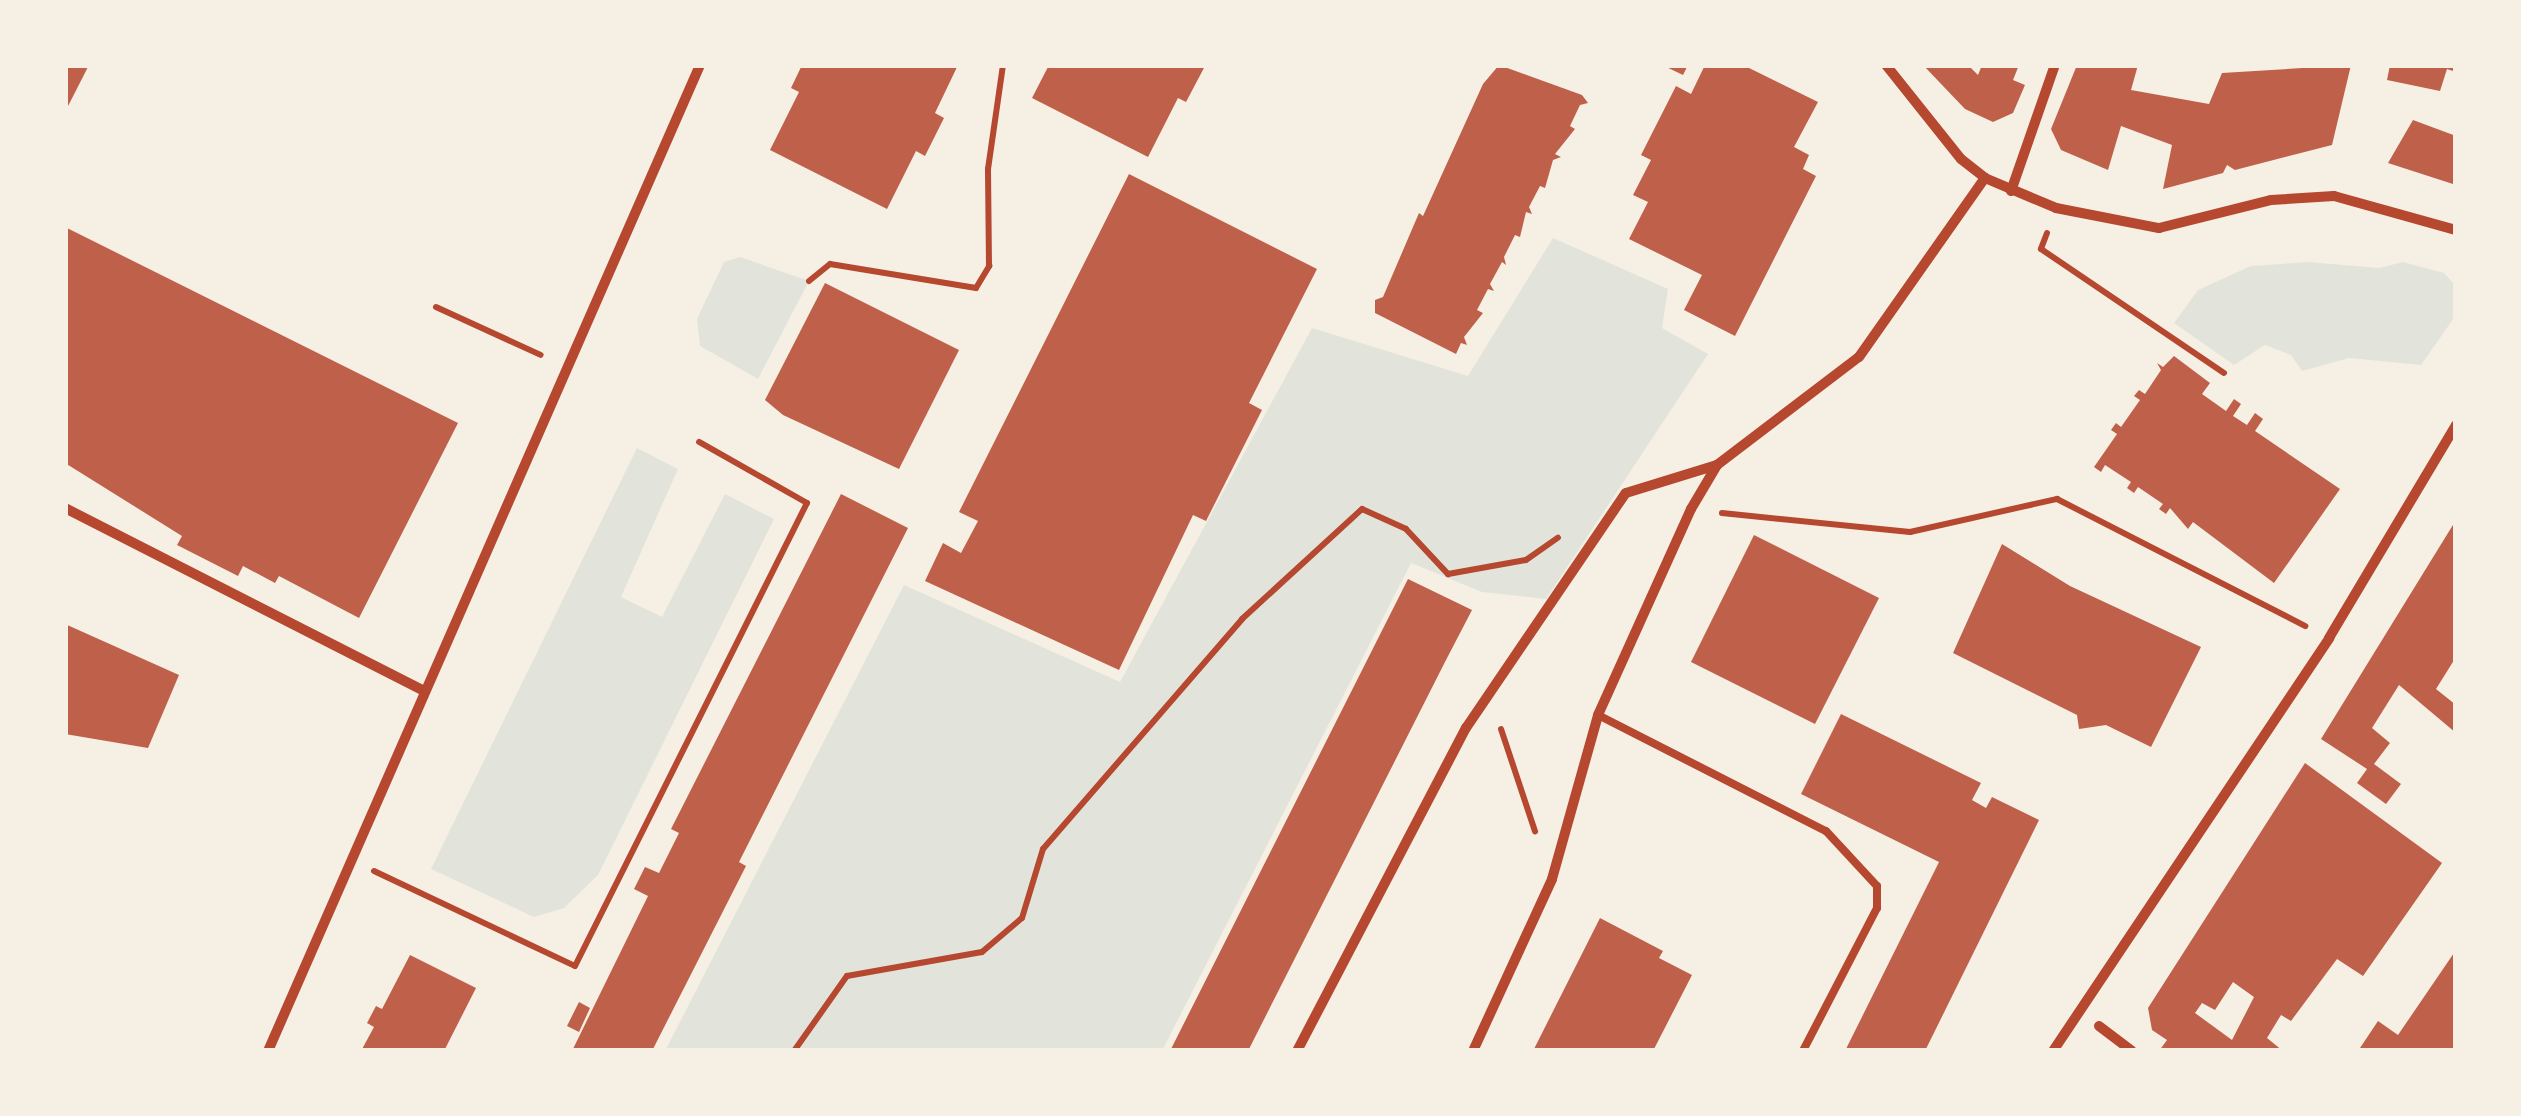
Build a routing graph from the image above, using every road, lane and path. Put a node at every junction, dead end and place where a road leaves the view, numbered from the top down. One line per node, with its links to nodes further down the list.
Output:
1 (700, 65): 11 (street)
2 (1003, 65): 9 (path)
3 (1886, 65): 5 (street)
4 (2055, 65): 6 (street)
5 (1985, 178): 6 (street); 15 (street)
6 (2011, 191): 7 (street)
7 (2056, 208): 8 (street); 12 (path)
8 (2456, 230)
9 (809, 281)
10 (436, 307): 11 (path)
11 (565, 366): 20 (street)
12 (2224, 373)
13 (2456, 425): 19 (street)
14 (698, 442): 24 (path)
15 (1718, 464): 17 (street); 28 (street)
16 (65, 508): 20 (street)
17 (1691, 510): 19 (path); 21 (street)
18 (1568, 531): 27 (path)
19 (2330, 638): 31 (street)
20 (422, 690): 24 (street)
21 (1598, 715): 29 (street); 30 (lane)
22 (1508, 746): 23 (path)
23 (1534, 828)
24 (350, 859): 26 (street)
25 (2098, 1026): 32 (street)
26 (268, 1051)
27 (794, 1051)
28 (1297, 1051)
29 (1473, 1051)
30 (1803, 1051)
31 (2053, 1051)
32 (2132, 1051)

